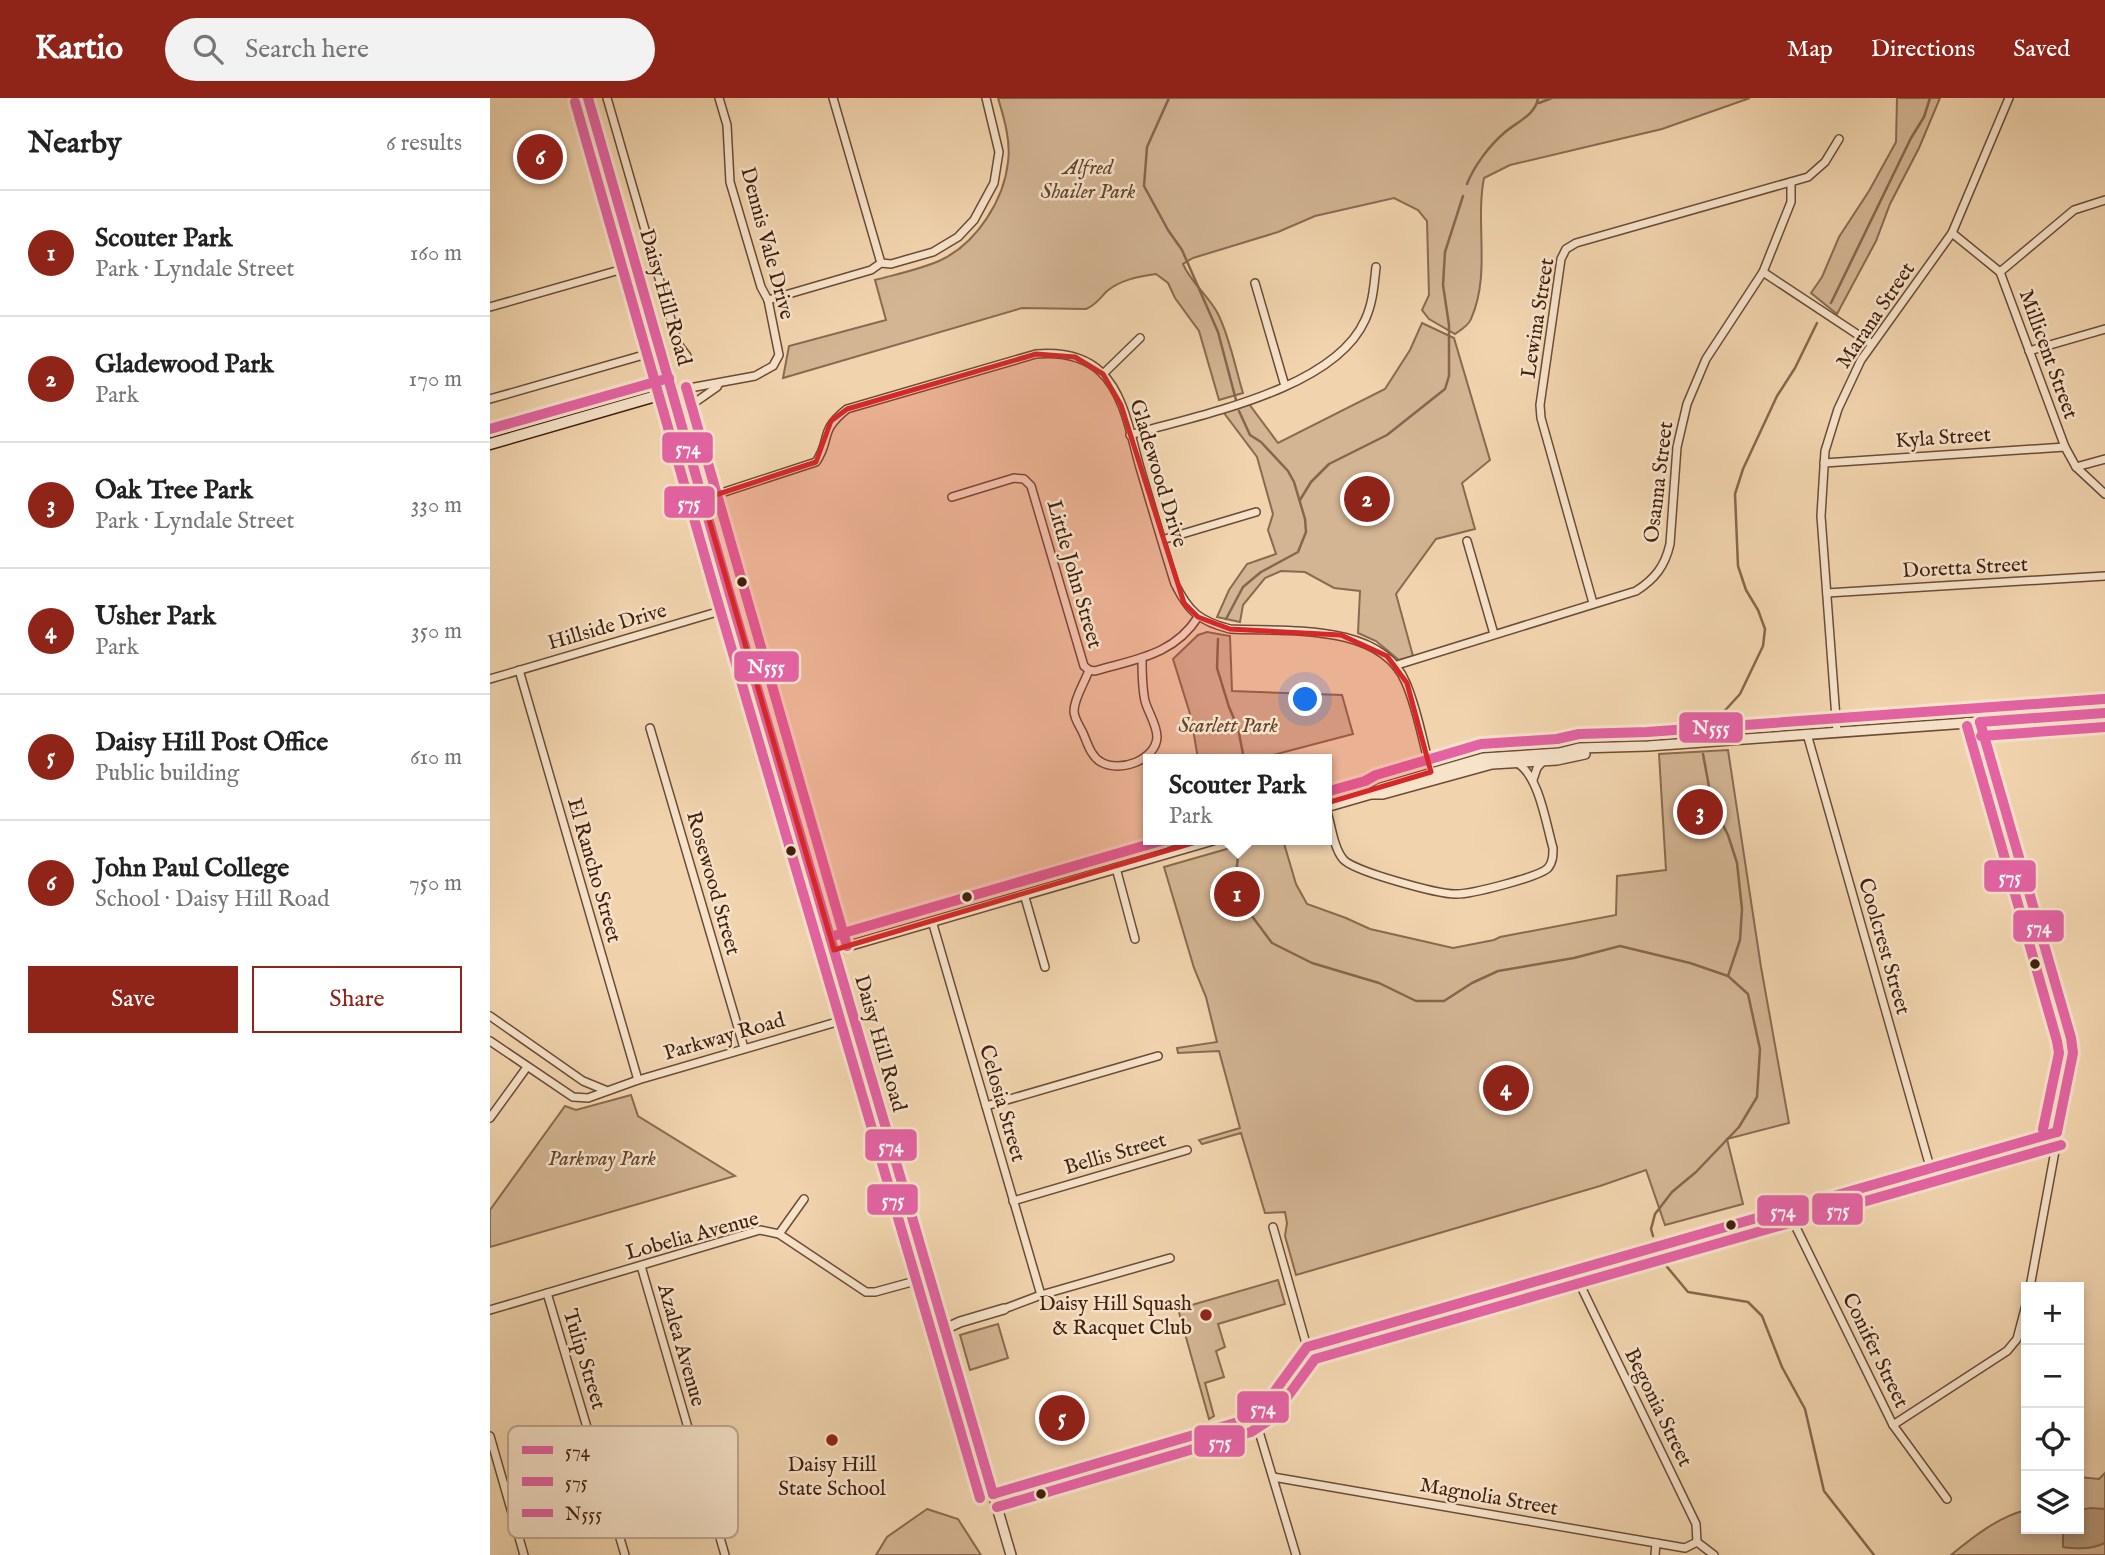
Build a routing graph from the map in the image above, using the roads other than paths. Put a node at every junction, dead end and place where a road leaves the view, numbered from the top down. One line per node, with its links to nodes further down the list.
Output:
1 (588, 98): 12 (main road, Daisy Hill Road)
2 (607, 98): 24 (street)
3 (719, 98): 17 (street, Dennis Vale Drive)
4 (833, 98): 11 (street)
5 (986, 98): 11 (street)
6 (2009, 98): 10 (street, Marana Street)
7 (1839, 139): 8 (street, Lewina Street)
8 (1791, 182): 14 (street, Osanna Street); 45 (street, Lewina Street)
9 (2105, 200): 15 (street)
10 (1952, 233): 15 (street, Millicent Street); 21 (street, Marana Street)
11 (881, 263): 17 (street)
12 (637, 265): 18 (street); 22 (main road, Daisy Hill Road)
13 (1376, 267): 27 (street)
14 (1763, 272): 21 (street); 45 (street, Osanna Street)
15 (2000, 272): 23 (street, Millicent Street)
16 (1255, 283): 27 (street)
17 (768, 300): 26 (street, Dennis Vale Drive)
18 (490, 307)
19 (2105, 329): 23 (street)
20 (1140, 338): 25 (street)
21 (1871, 344): 35 (street, Marana Street)
22 (662, 350): 28 (main road, Daisy Hill Road); 29 (street)
23 (2029, 351): 33 (street, Millicent Street)
24 (687, 356)
25 (1103, 374): 31 (street, Gladewood Drive); 39 (street, Gladewood Drive)
26 (719, 383): 28 (street); 30 (street)
27 (1285, 386): 31 (street)
28 (673, 391): 30 (street, Daisy Hill Road); 32 (main road)
29 (490, 399)
30 (681, 419): 39 (street, Daisy Hill Road)
31 (1130, 435): 41 (street, Gladewood Drive)
32 (490, 444)
33 (2065, 447): 35 (street, Kyla Street); 36 (street, Millicent Street)
34 (2105, 459): 36 (street)
35 (1824, 463): 44 (street, Marana Street)
36 (2076, 467): 37 (street, Millicent Street)
37 (2105, 494)
38 (952, 497): 52 (street, Little John Street)
39 (702, 499): 46 (street, Daisy Hill Road)
40 (1256, 512): 41 (street)
41 (1162, 540): 47 (street, Gladewood Drive)
42 (1467, 541): 48 (street)
43 (2105, 576): 44 (street, Doretta Street)
44 (1828, 593): 57 (street, Marana Street)
45 (1593, 603): 48 (street, Osanna Street)
46 (734, 607): 51 (street, Hillside Drive); 73 (street, Daisy Hill Road)
47 (1198, 617): 49 (street); 50 (street)
48 (1494, 635): 50 (street, Osanna Street)
49 (1142, 658): 52 (street); 60 (street)
50 (1397, 665): 64 (street)
51 (519, 670): 53 (street, Hillside Drive); 81 (street, El Rancho Street)
52 (1089, 670): 61 (street)
53 (490, 679)
54 (2105, 713): 55 (street)
55 (1980, 722): 57 (street); 85 (street)
56 (650, 728): 78 (street, Rosewood Street)
57 (1837, 732): 58 (street)
58 (1807, 734): 59 (street); 87 (street, Coolcrest Street)
59 (1648, 746): 62 (street); 64 (street)
60 (1148, 754)
61 (1143, 758)
62 (1543, 761): 63 (street); 65 (street)
63 (1517, 762): 64 (street); 65 (street)
64 (1432, 776): 66 (street)
65 (1533, 780): 67 (street)
66 (1332, 805)
67 (1332, 828)
68 (1196, 845): 69 (street)
69 (1116, 868): 70 (street); 72 (street)
70 (1024, 894): 71 (street); 74 (street)
71 (932, 921): 73 (street); 83 (street, Celosia Street)
72 (1135, 939)
73 (834, 950): 76 (street, Daisy Hill Road)
74 (1045, 967)
75 (490, 1016): 82 (street)
76 (854, 1017): 78 (street, Parkway Road); 96 (street, Daisy Hill Road)
77 (490, 1041): 80 (street, Parkway Road)
78 (744, 1048): 81 (street, Parkway Road)
79 (1158, 1056): 83 (street)
80 (527, 1067): 82 (street, Parkway Road); 84 (street)
81 (638, 1080): 82 (street, Parkway Road)
82 (605, 1090)
83 (986, 1106): 89 (street, Celosia Street)
84 (490, 1118)
85 (2057, 1132): 87 (street); 97 (street)
86 (1187, 1150): 89 (street, Bellis Street)
87 (1930, 1167): 90 (street)
88 (804, 1199): 92 (street)
89 (1013, 1201): 99 (street, Celosia Street)
90 (1787, 1209): 95 (street); 106 (street, Conifer Street)
91 (1273, 1227): 104 (street)
92 (779, 1234): 94 (street, Lobelia Avenue); 96 (street, Lobelia Avenue)
93 (1170, 1258): 99 (street)
94 (641, 1266): 98 (street, Lobelia Avenue); 108 (street, Azalea Avenue)
95 (1573, 1270): 104 (street); 117 (street, Begonia Street)
96 (930, 1277): 103 (street, Daisy Hill Road)
97 (2031, 1282)
98 (547, 1293): 100 (street, Lobelia Avenue); 107 (street, Tulip Street)
99 (1041, 1295): 101 (street)
100 (490, 1310)
101 (1004, 1310): 103 (street)
102 (2021, 1324): 106 (street)
103 (945, 1329): 111 (street, Daisy Hill Road)
104 (1307, 1347): 105 (street)
105 (1254, 1415): 110 (street); 111 (street)
106 (1893, 1424): 113 (street, Conifer Street)
107 (587, 1426)
108 (688, 1426)
109 (490, 1436): 112 (street)
110 (1273, 1477): 118 (street, Magnolia Street); 123 (street)
111 (993, 1494): 122 (street, Daisy Hill Road)
112 (508, 1499)
113 (1947, 1499)
114 (519, 1538): 119 (street)
115 (620, 1538): 120 (street, Tulip Street)
116 (720, 1538): 121 (street, Azalea Avenue)
117 (1697, 1542): 118 (street, Magnolia Street); 125 (street)
118 (1656, 1543): 124 (street)
119 (524, 1555)
120 (625, 1555)
121 (725, 1555)
122 (1011, 1555)
123 (1296, 1555)
124 (1655, 1555)
125 (1714, 1555)

